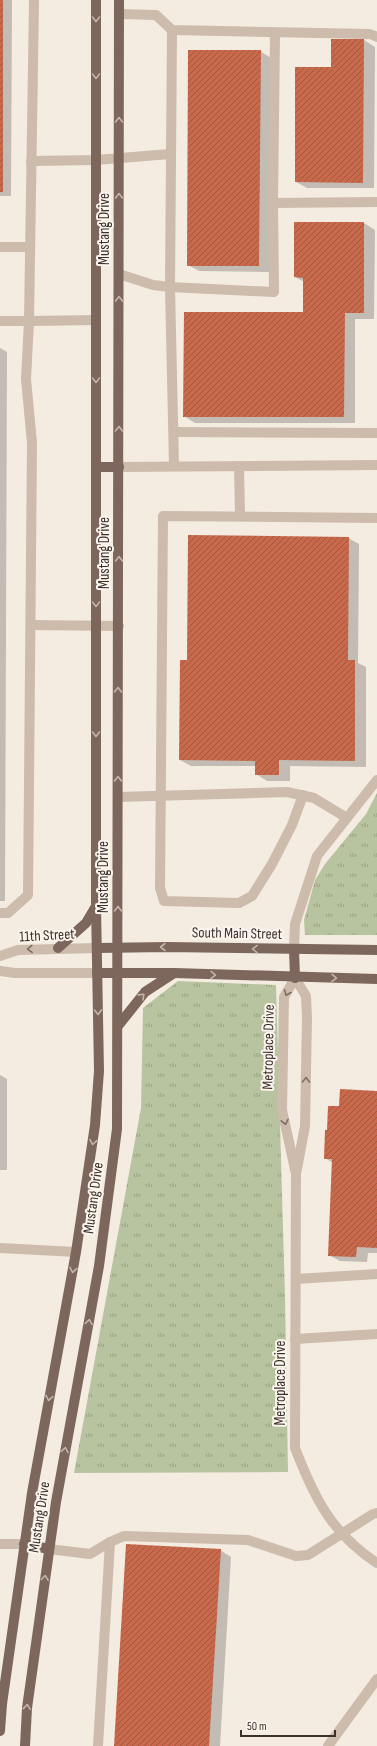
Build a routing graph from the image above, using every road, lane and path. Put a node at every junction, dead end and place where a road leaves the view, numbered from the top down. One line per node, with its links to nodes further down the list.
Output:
1 (34, 0): 11 (street)
2 (96, 0): 10 (main road, Mustang Drive, one-way to 10)
3 (119, 0): 4 (main road, Mustang Drive)
4 (119, 14): 5 (street); 9 (main road, Mustang Drive, one-way to 4)
5 (172, 30): 6 (street); 8 (street)
6 (275, 32): 7 (street); 13 (street)
7 (377, 37)
8 (170, 154): 9 (street); 17 (street)
9 (119, 159): 10 (street); 16 (main road, Mustang Drive, one-way to 9)
10 (96, 160): 11 (street); 18 (main road, Mustang Drive)
11 (31, 161): 15 (street)
12 (377, 202): 13 (street)
13 (273, 203): 17 (street)
14 (0, 247): 15 (street)
15 (30, 247): 20 (street)
16 (119, 274): 17 (street); 27 (main road, Mustang Drive, one-way to 16)
17 (170, 287): 21 (street)
18 (96, 320): 20 (street); 26 (main road, Mustang Drive, one-way to 26)
19 (0, 321): 20 (street)
20 (29, 321): 30 (street)
21 (174, 432): 22 (street); 24 (street)
22 (377, 433)
23 (377, 465): 25 (street)
24 (174, 466): 25 (street); 27 (street)
25 (239, 466): 28 (street)
26 (96, 467): 27 (main road); 31 (main road, Mustang Drive, one-way to 31)
27 (118, 467): 32 (main road, Mustang Drive, one-way to 27)
28 (240, 516): 29 (street); 34 (street)
29 (377, 518)
30 (30, 625): 31 (street); 39 (street)
31 (96, 626): 32 (street); 38 (main road, Mustang Drive, one-way to 38)
32 (118, 626): 36 (main road, Mustang Drive, one-way to 32)
33 (377, 780): 37 (street)
34 (161, 795): 35 (street); 35 (street); 36 (street)
35 (303, 795): 37 (street)
36 (118, 796): 42 (main road, Mustang Drive, one-way to 36)
37 (348, 818): 43 (street)
38 (96, 906): 40 (main road); 41 (main road, Mustang Drive)
39 (0, 912)
40 (58, 948): 41 (street, 11th Street); 45 (street, 11th Street, one-way to 45)
41 (97, 948): 42 (main road, South Main Street); 47 (main road, Mustang Drive)
42 (118, 948): 43 (main road, South Main Street, one-way to 42); 48 (main road, Mustang Drive)
43 (294, 949): 44 (main road, South Main Street); 50 (main road)
44 (377, 950)
45 (0, 956)
46 (0, 970): 47 (street)
47 (97, 973): 48 (main road); 55 (main road, Mustang Drive, one-way to 55)
48 (118, 973): 49 (main road); 52 (main road, Mustang Drive)
49 (174, 973): 50 (main road, one-way to 50); 52 (main road, one-way to 49)
50 (295, 978): 51 (main road, one-way to 51); 53 (street, Metroplace Drive, one-way to 50); 53 (street, Metroplace Drive, one-way to 53)
51 (377, 980)
52 (118, 1026): 65 (main road, Mustang Drive, one-way to 52)
53 (296, 1174): 57 (street, Metroplace Drive)
54 (0, 1248): 55 (street)
55 (76, 1252): 64 (main road, Mustang Drive, one-way to 64)
56 (377, 1274): 57 (street)
57 (296, 1279): 59 (street, Metroplace Drive)
58 (377, 1334): 59 (street)
59 (295, 1339): 61 (street, Metroplace Drive)
60 (377, 1513): 61 (street)
61 (341, 1534): 62 (street); 66 (street, Metroplace Drive)
62 (110, 1542): 65 (street); 70 (street)
63 (0, 1544): 64 (street)
64 (24, 1544): 65 (main road); 68 (main road, Mustang Drive)
65 (49, 1549): 69 (main road, Mustang Drive, one-way to 65)
66 (377, 1563)
67 (377, 1679): 71 (street)
68 (0, 1731)
69 (25, 1746)
70 (98, 1746)
71 (328, 1746)

